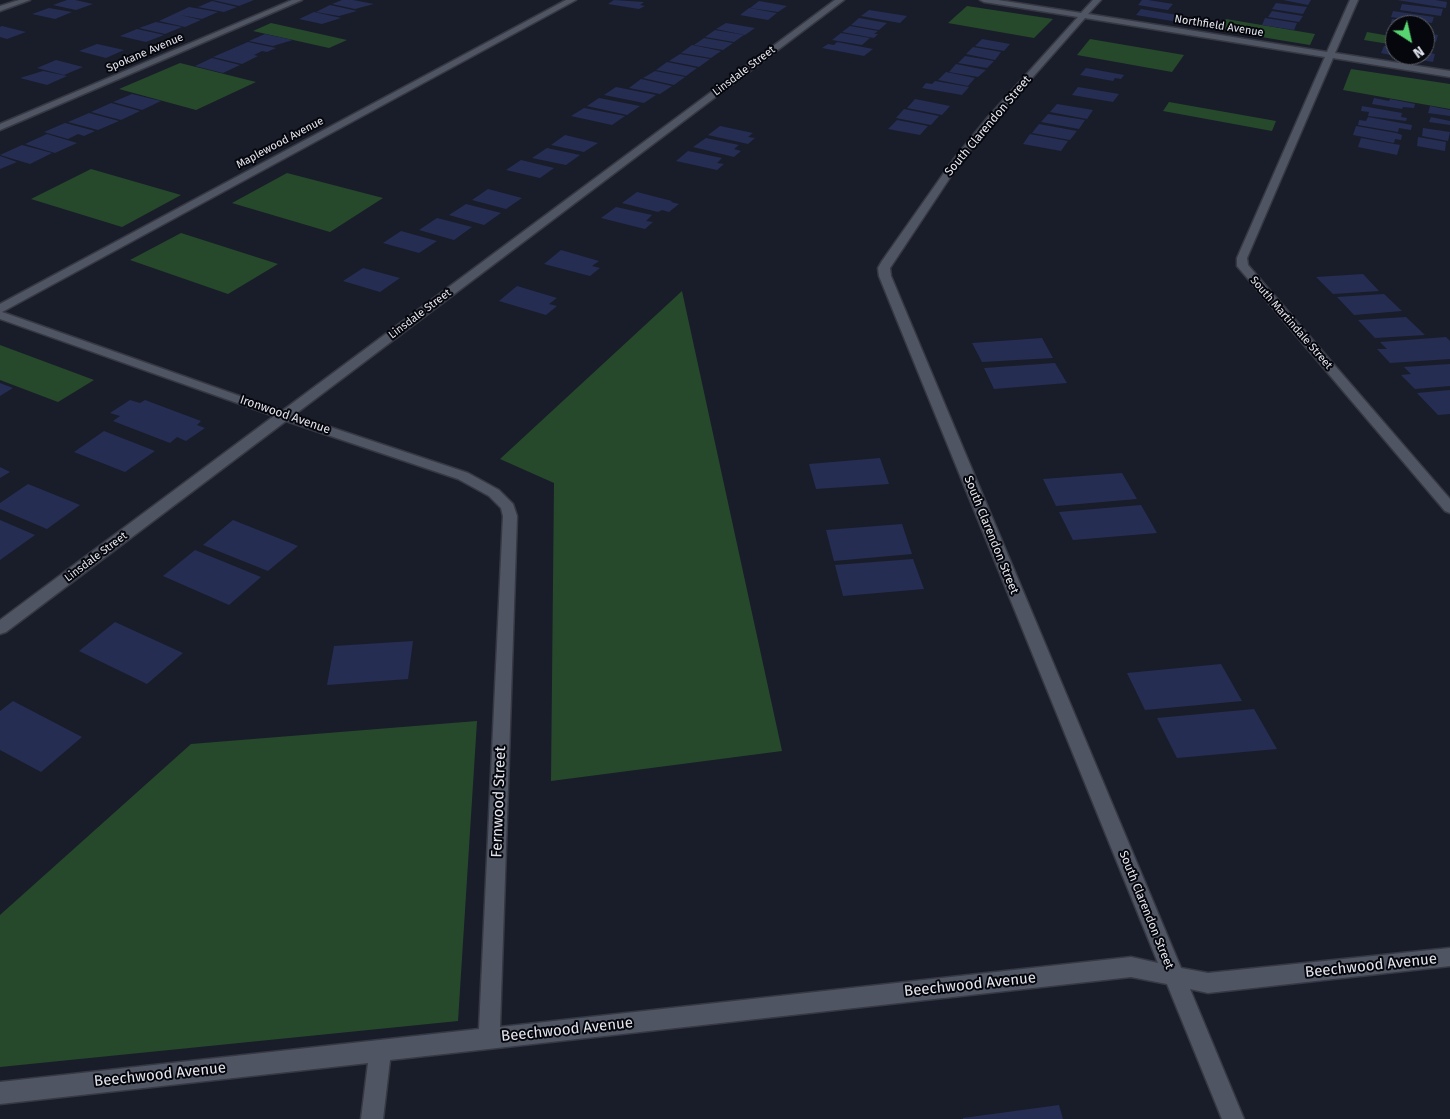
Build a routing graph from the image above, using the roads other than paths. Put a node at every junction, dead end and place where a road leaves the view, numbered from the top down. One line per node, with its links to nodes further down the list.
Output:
1 (26, 0): 8 (street)
2 (298, 0): 12 (street, Spokane Avenue)
3 (572, 0): 13 (street, Maplewood Avenue)
4 (840, 0): 15 (street, Linsdale Street)
5 (984, 0): 9 (street, Northfield Avenue)
6 (1097, 0): 9 (street, South Clarendon Street)
7 (1354, 0): 10 (street, South Martindale Street)
8 (0, 9)
9 (1083, 16): 10 (street, Northfield Avenue); 20 (street, South Clarendon Street)
10 (1330, 55): 11 (street, Northfield Avenue); 16 (street, South Martindale Street)
11 (1450, 74)
12 (0, 127)
13 (0, 309)
14 (0, 315): 15 (street, Ironwood Avenue)
15 (286, 416): 17 (street, Ironwood Avenue); 18 (street, Linsdale Street)
16 (1450, 508)
17 (508, 565): 21 (street, Fernwood Street)
18 (0, 628)
19 (1450, 957): 20 (street, Beechwood Avenue)
20 (1172, 974): 21 (street, Beechwood Avenue); 25 (street, South Clarendon Street)
21 (489, 1038): 22 (street, Beechwood Avenue)
22 (380, 1051): 23 (street, Beechwood Avenue); 24 (street)
23 (0, 1093)
24 (372, 1119)
25 (1233, 1119)

